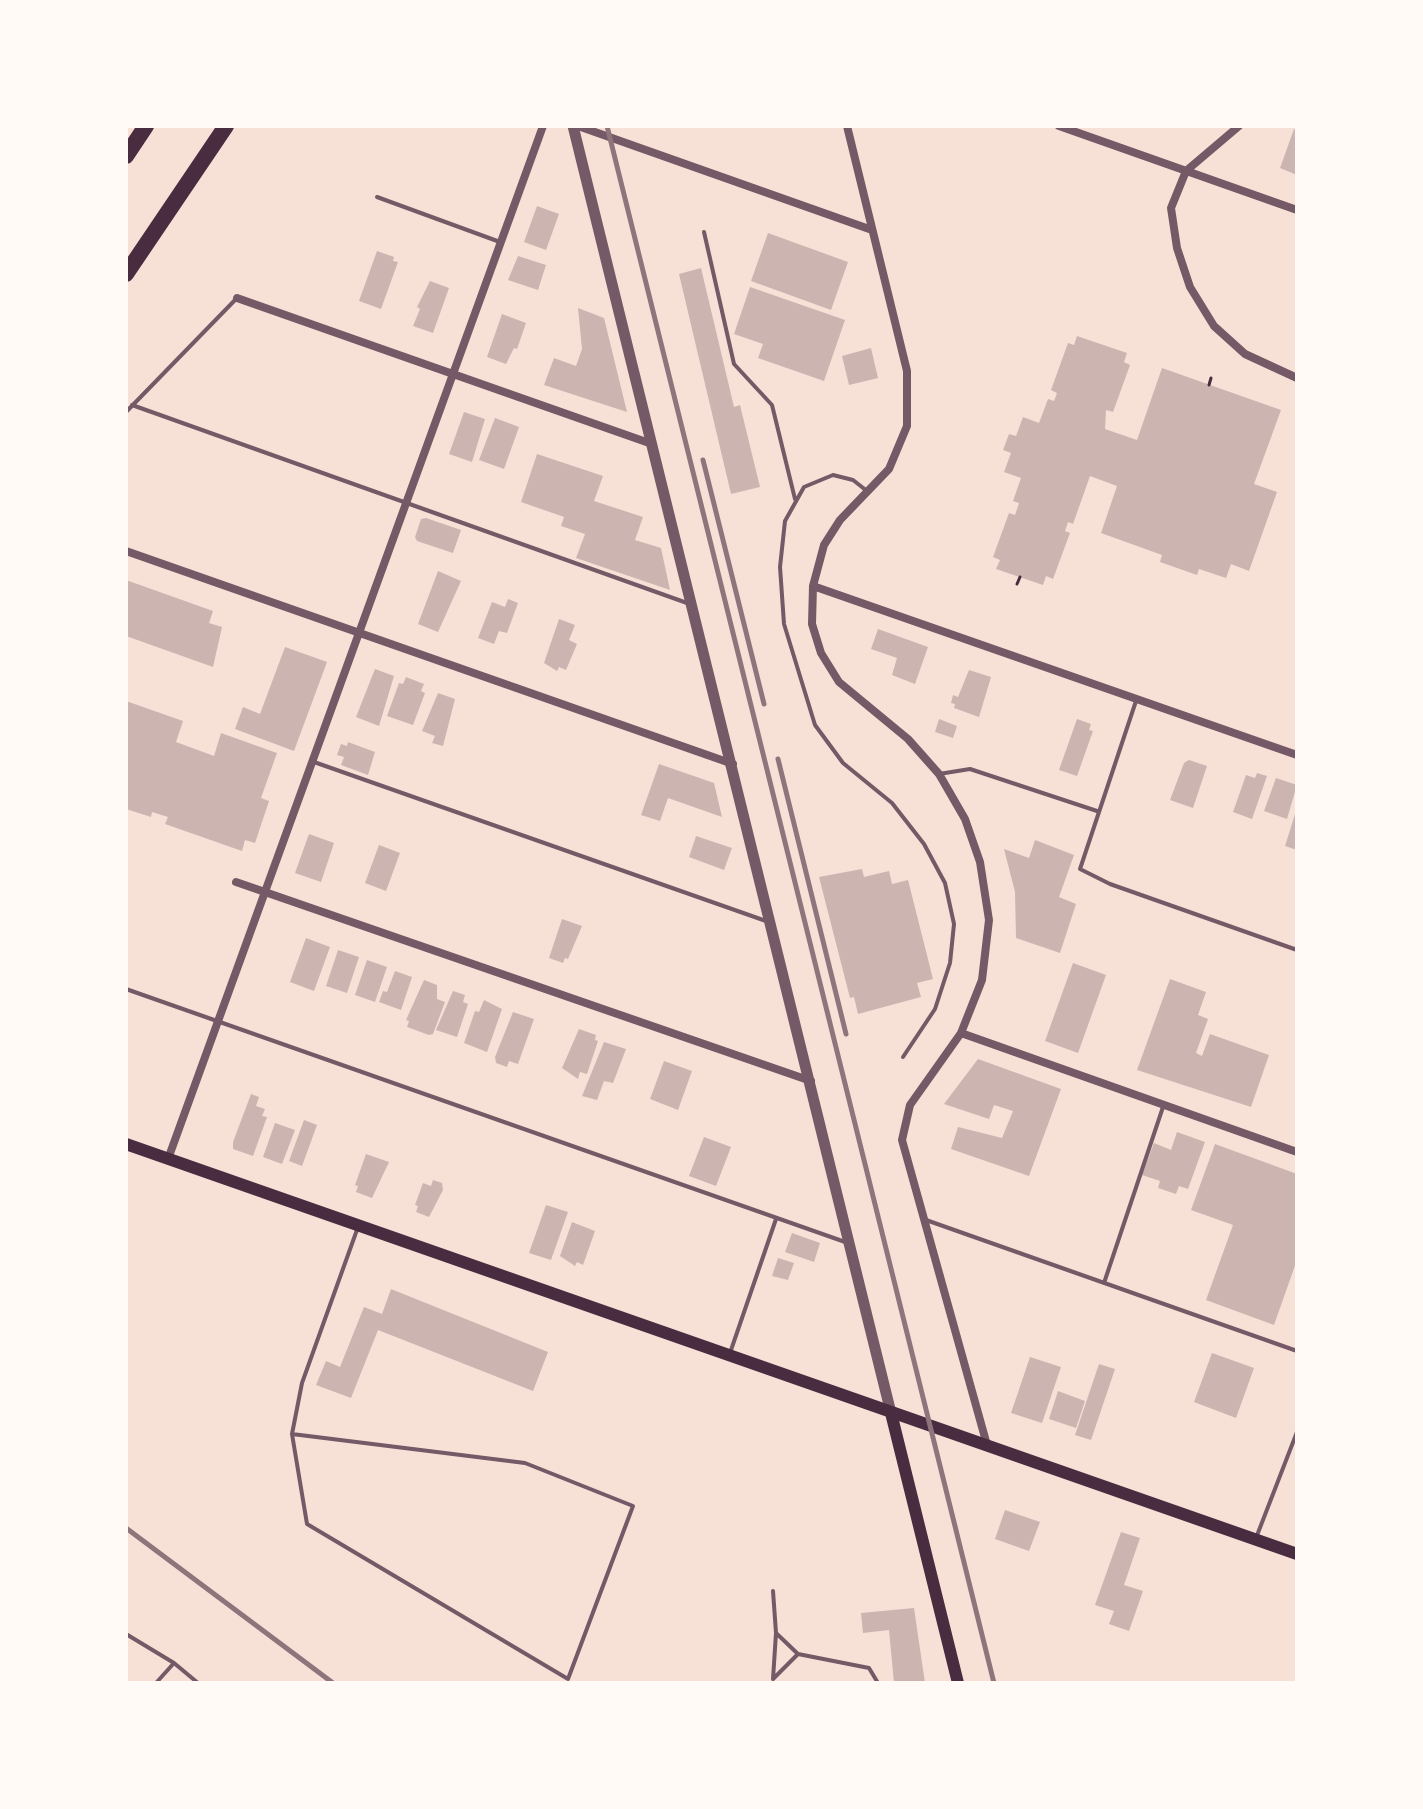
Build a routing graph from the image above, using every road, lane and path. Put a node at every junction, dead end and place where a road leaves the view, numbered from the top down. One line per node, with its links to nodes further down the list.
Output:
1 (146, 126): 8 (highway)
2 (226, 126): 15 (highway)
3 (543, 126): 14 (street)
4 (576, 126): 12 (street); 23 (street)
5 (847, 126): 12 (street)
6 (1059, 126): 9 (street)
7 (1239, 126): 9 (street)
8 (126, 156)
9 (1186, 171): 11 (street); 19 (street)
10 (377, 197): 14 (lane)
11 (1297, 210)
12 (872, 230): 24 (street)
13 (704, 232): 25 (lane)
14 (500, 242): 17 (street)
15 (126, 274)
16 (237, 298): 17 (street); 21 (lane)
17 (454, 374): 23 (street); 26 (street)
18 (1211, 378): 20 (path)
19 (1297, 378)
20 (1209, 385)
21 (132, 405): 22 (lane); 26 (lane)
22 (126, 412)
23 (652, 444): 31 (street)
24 (869, 492): 25 (lane); 30 (street)
25 (796, 501): 46 (lane)
26 (408, 503): 31 (lane); 32 (street)
27 (126, 551): 32 (street)
28 (1020, 577): 29 (path)
29 (1017, 584)
30 (813, 586): 33 (street); 37 (street)
31 (693, 605): 36 (street)
32 (361, 634): 35 (street); 36 (street)
33 (1137, 698): 34 (street); 38 (lane)
34 (1297, 755)
35 (314, 762): 40 (street); 41 (lane)
36 (733, 764): 41 (street)
37 (939, 774): 38 (lane); 45 (street)
38 (1097, 811): 42 (lane)
39 (236, 882): 40 (street)
40 (267, 893): 44 (street); 47 (street)
41 (772, 923): 47 (street)
42 (1297, 950)
43 (126, 989): 44 (lane)
44 (219, 1022): 51 (street); 52 (lane)
45 (961, 1033): 48 (street); 53 (street)
46 (903, 1057)
47 (811, 1081): 55 (street)
48 (1164, 1105): 50 (street); 56 (lane)
49 (126, 1144): 51 (main road)
50 (1297, 1152)
51 (168, 1159): 54 (main road)
52 (776, 1219): 55 (lane); 58 (lane)
53 (922, 1219): 56 (lane); 62 (street)
54 (359, 1225): 58 (main road); 61 (lane)
55 (850, 1244): 59 (street)
56 (1104, 1283): 57 (lane)
57 (1297, 1351)
58 (729, 1355): 59 (main road)
59 (891, 1413): 62 (main road); 74 (main road)
60 (1297, 1432): 63 (lane)
61 (292, 1434): 61 (lane)
62 (987, 1445): 63 (main road)
63 (1256, 1540): 64 (main road)
64 (1297, 1554)
65 (773, 1591): 66 (lane)
66 (776, 1633): 68 (lane); 70 (lane)
67 (126, 1634): 69 (lane)
68 (798, 1654): 70 (lane); 73 (lane)
69 (174, 1663): 71 (lane); 72 (lane)
70 (773, 1681)
71 (156, 1683)
72 (198, 1683)
73 (878, 1683)
74 (958, 1683)

